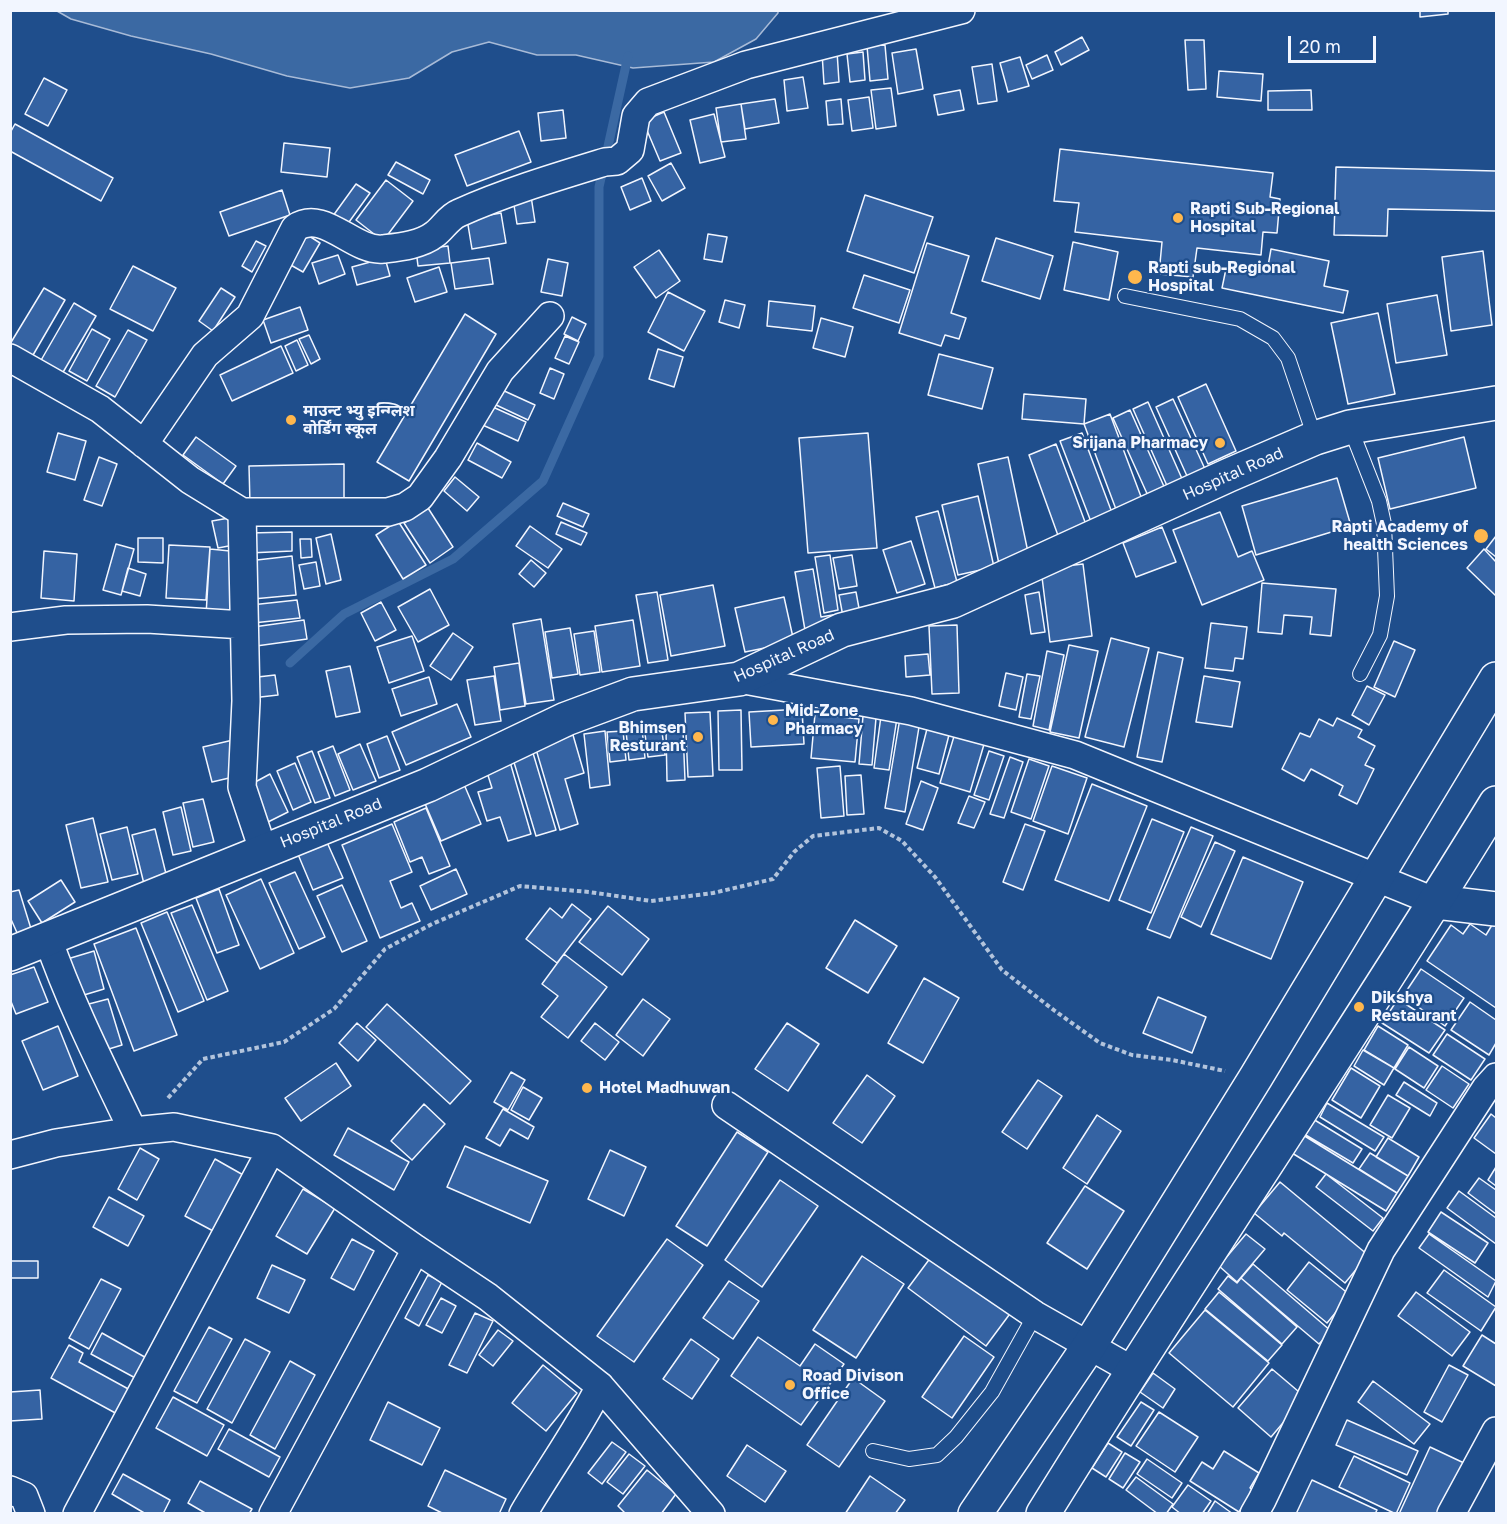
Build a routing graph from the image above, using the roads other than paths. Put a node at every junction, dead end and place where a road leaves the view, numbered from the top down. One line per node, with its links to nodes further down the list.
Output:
1 (961, 10): 8 (street)
2 (1125, 296): 7 (lane)
3 (550, 316): 9 (street)
4 (10, 358): 8 (street)
5 (1497, 403): 6 (main road, Hospital Road)
6 (1350, 427): 7 (main road, Hospital Road); 12 (lane)
7 (1315, 438): 13 (main road, Hospital Road)
8 (144, 444): 9 (street)
9 (242, 512): 10 (street)
10 (244, 625): 11 (street); 16 (street)
11 (10, 627)
12 (1360, 674)
13 (740, 679): 16 (main road, Hospital Road); 17 (street)
14 (1497, 679): 17 (main road)
15 (1497, 803): 18 (main road)
16 (263, 850): 20 (main road, Hospital Road)
17 (1377, 876): 18 (street); 29 (main road)
18 (1436, 902): 19 (main road); 30 (main road)
19 (1497, 909)
20 (48, 939): 21 (main road, Hospital Road); 24 (street)
21 (10, 954)
22 (1497, 1077): 42 (street)
23 (726, 1105): 28 (street)
24 (137, 1130): 25 (street); 26 (street)
25 (272, 1148): 27 (street); 36 (street)
26 (10, 1155)
27 (416, 1249): 31 (street); 37 (street)
28 (1035, 1315): 29 (street); 33 (lane)
29 (1089, 1346): 30 (street); 40 (main road)
30 (1132, 1370): 41 (main road)
31 (600, 1386): 38 (street); 39 (street)
32 (1497, 1431): 43 (street)
33 (873, 1451)
34 (10, 1490): 35 (street)
35 (31, 1514)
36 (77, 1514)
37 (273, 1514)
38 (523, 1514)
39 (711, 1514)
40 (975, 1514)
41 (1043, 1514)
42 (1254, 1514)
43 (1451, 1514)

